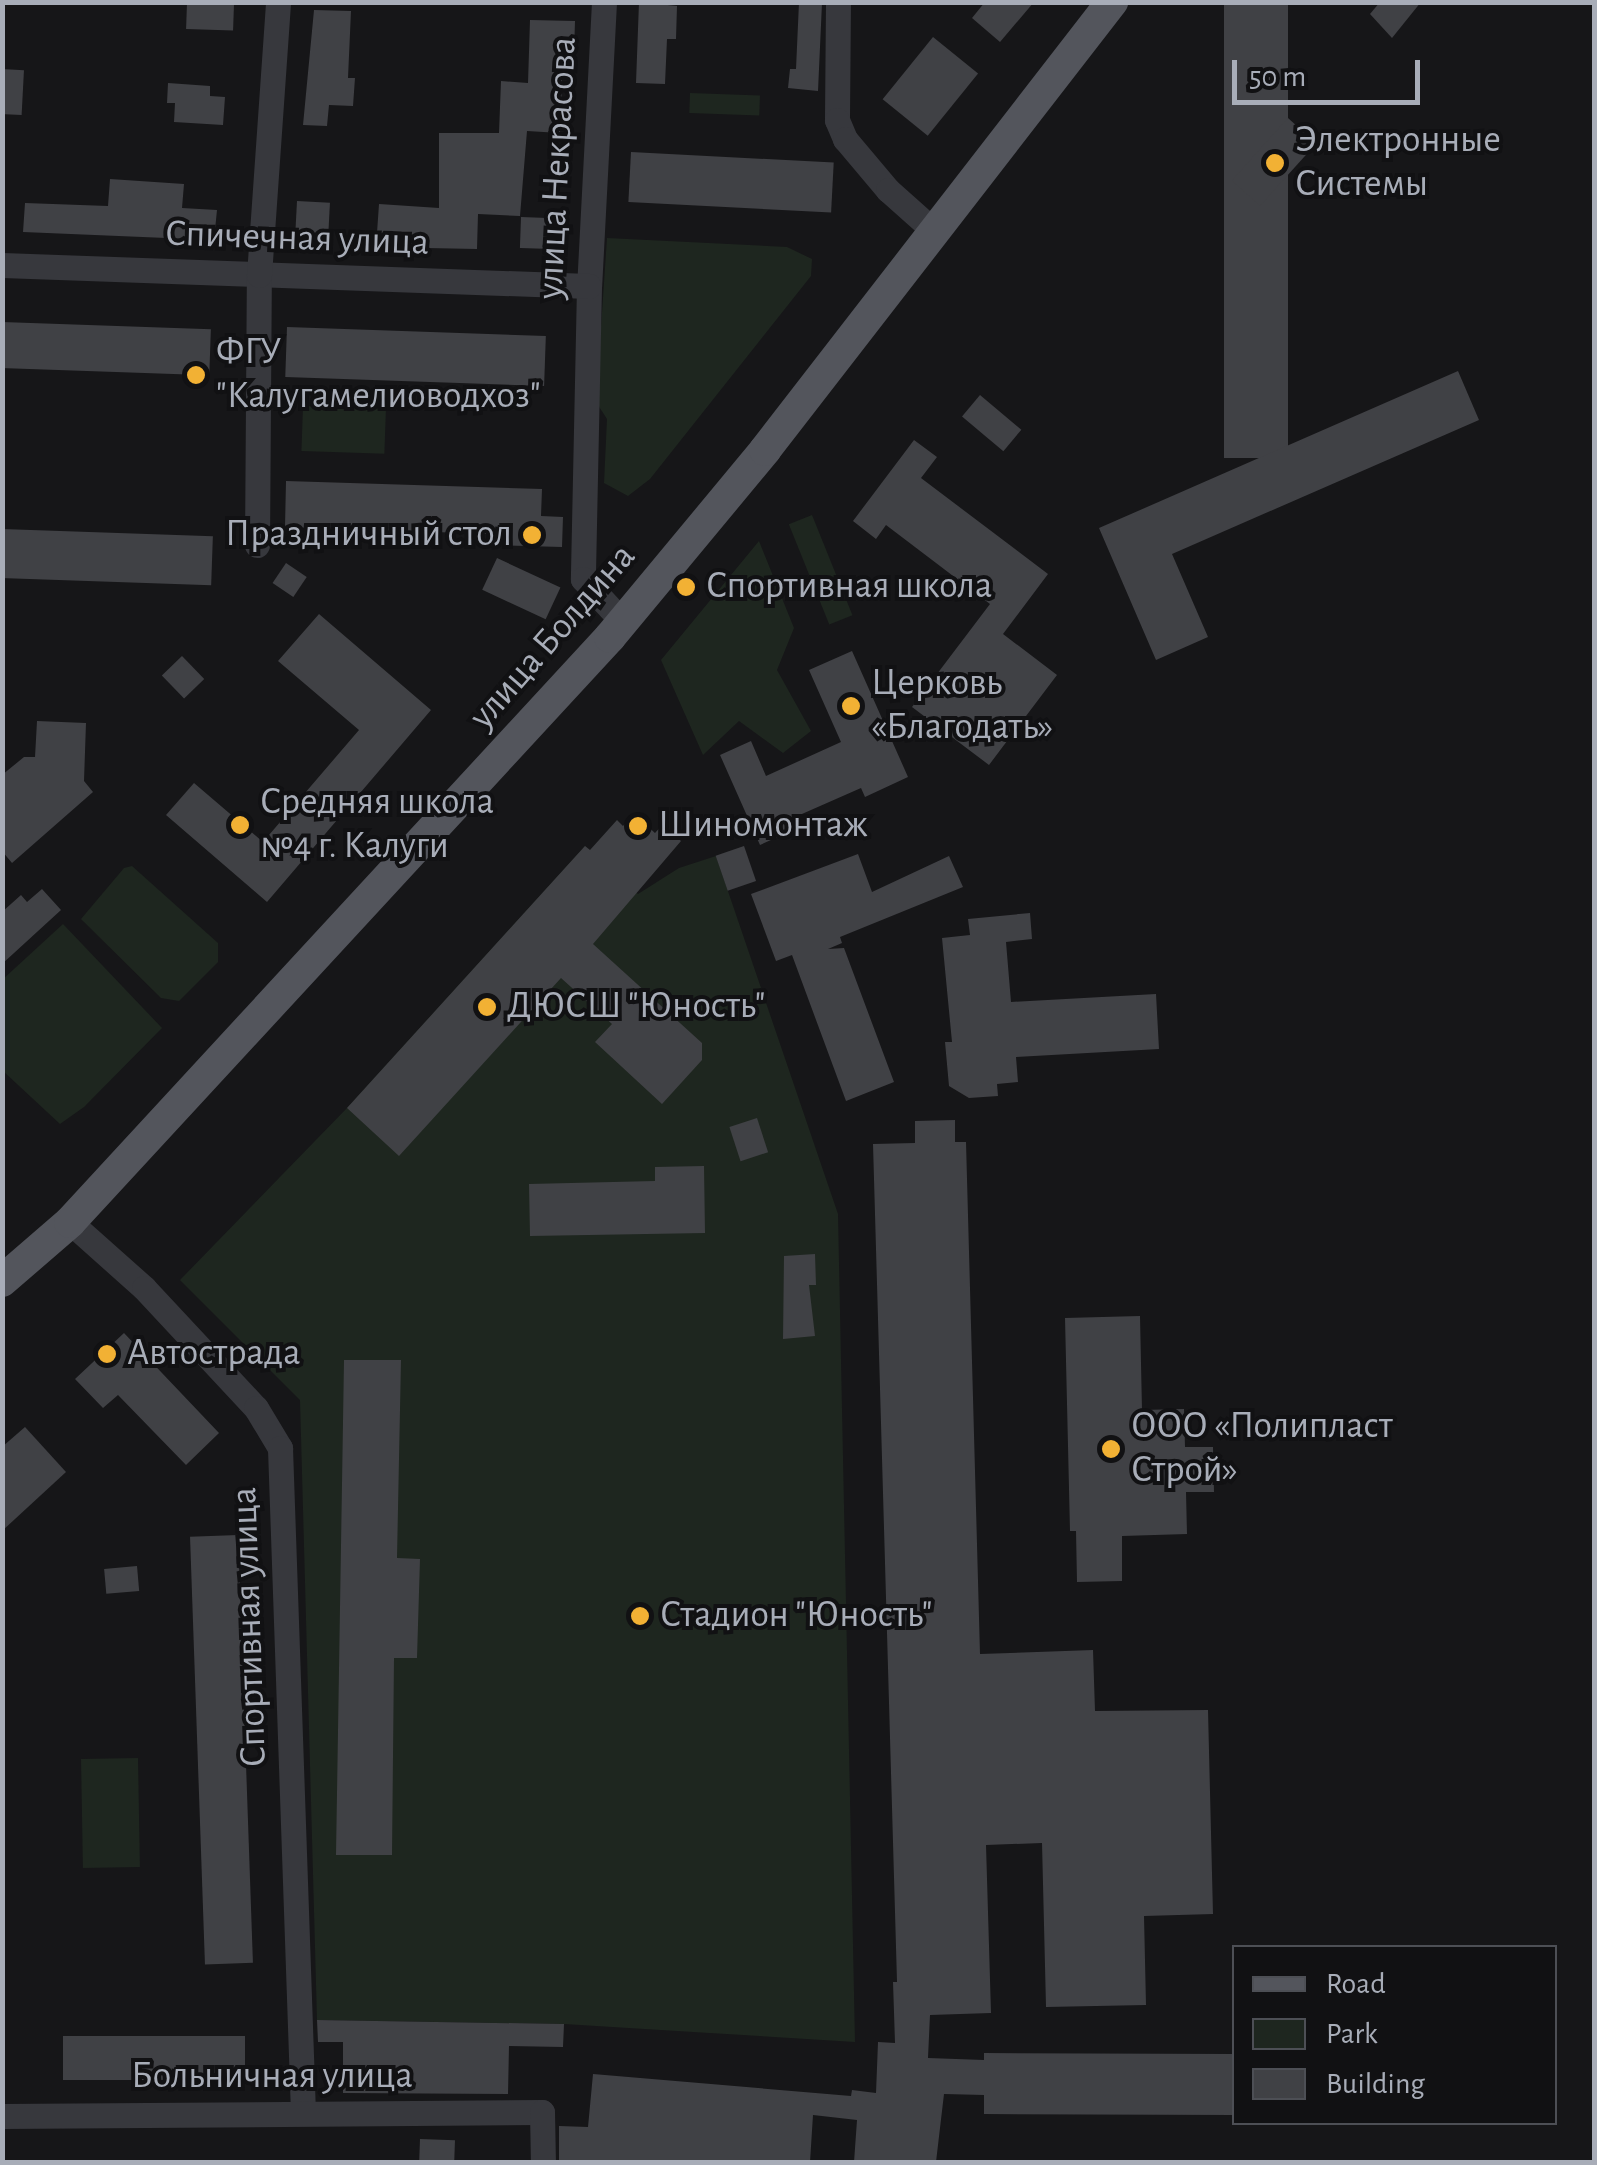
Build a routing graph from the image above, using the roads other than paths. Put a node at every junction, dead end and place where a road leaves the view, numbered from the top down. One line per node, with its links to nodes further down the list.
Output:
1 (278, 2): 7 (street)
2 (604, 2): 8 (street, улица Некрасова)
3 (838, 2): 5 (street)
4 (1112, 2): 5 (main road, улица Болдина)
5 (934, 231): 10 (main road, улица Болдина)
6 (2, 265): 7 (street, Спичечная улица)
7 (259, 275): 8 (street, Спичечная улица); 9 (street)
8 (589, 286): 10 (street, улица Некрасова)
9 (257, 544)
10 (623, 622): 11 (main road, улица Болдина)
11 (70, 1222): 12 (main road, улица Болдина); 13 (street, Спортивная улица)
12 (2, 1280)
13 (303, 2113): 14 (street, Больничная улица); 15 (street, Больничная улица)
14 (2, 2116)
15 (543, 2162)

